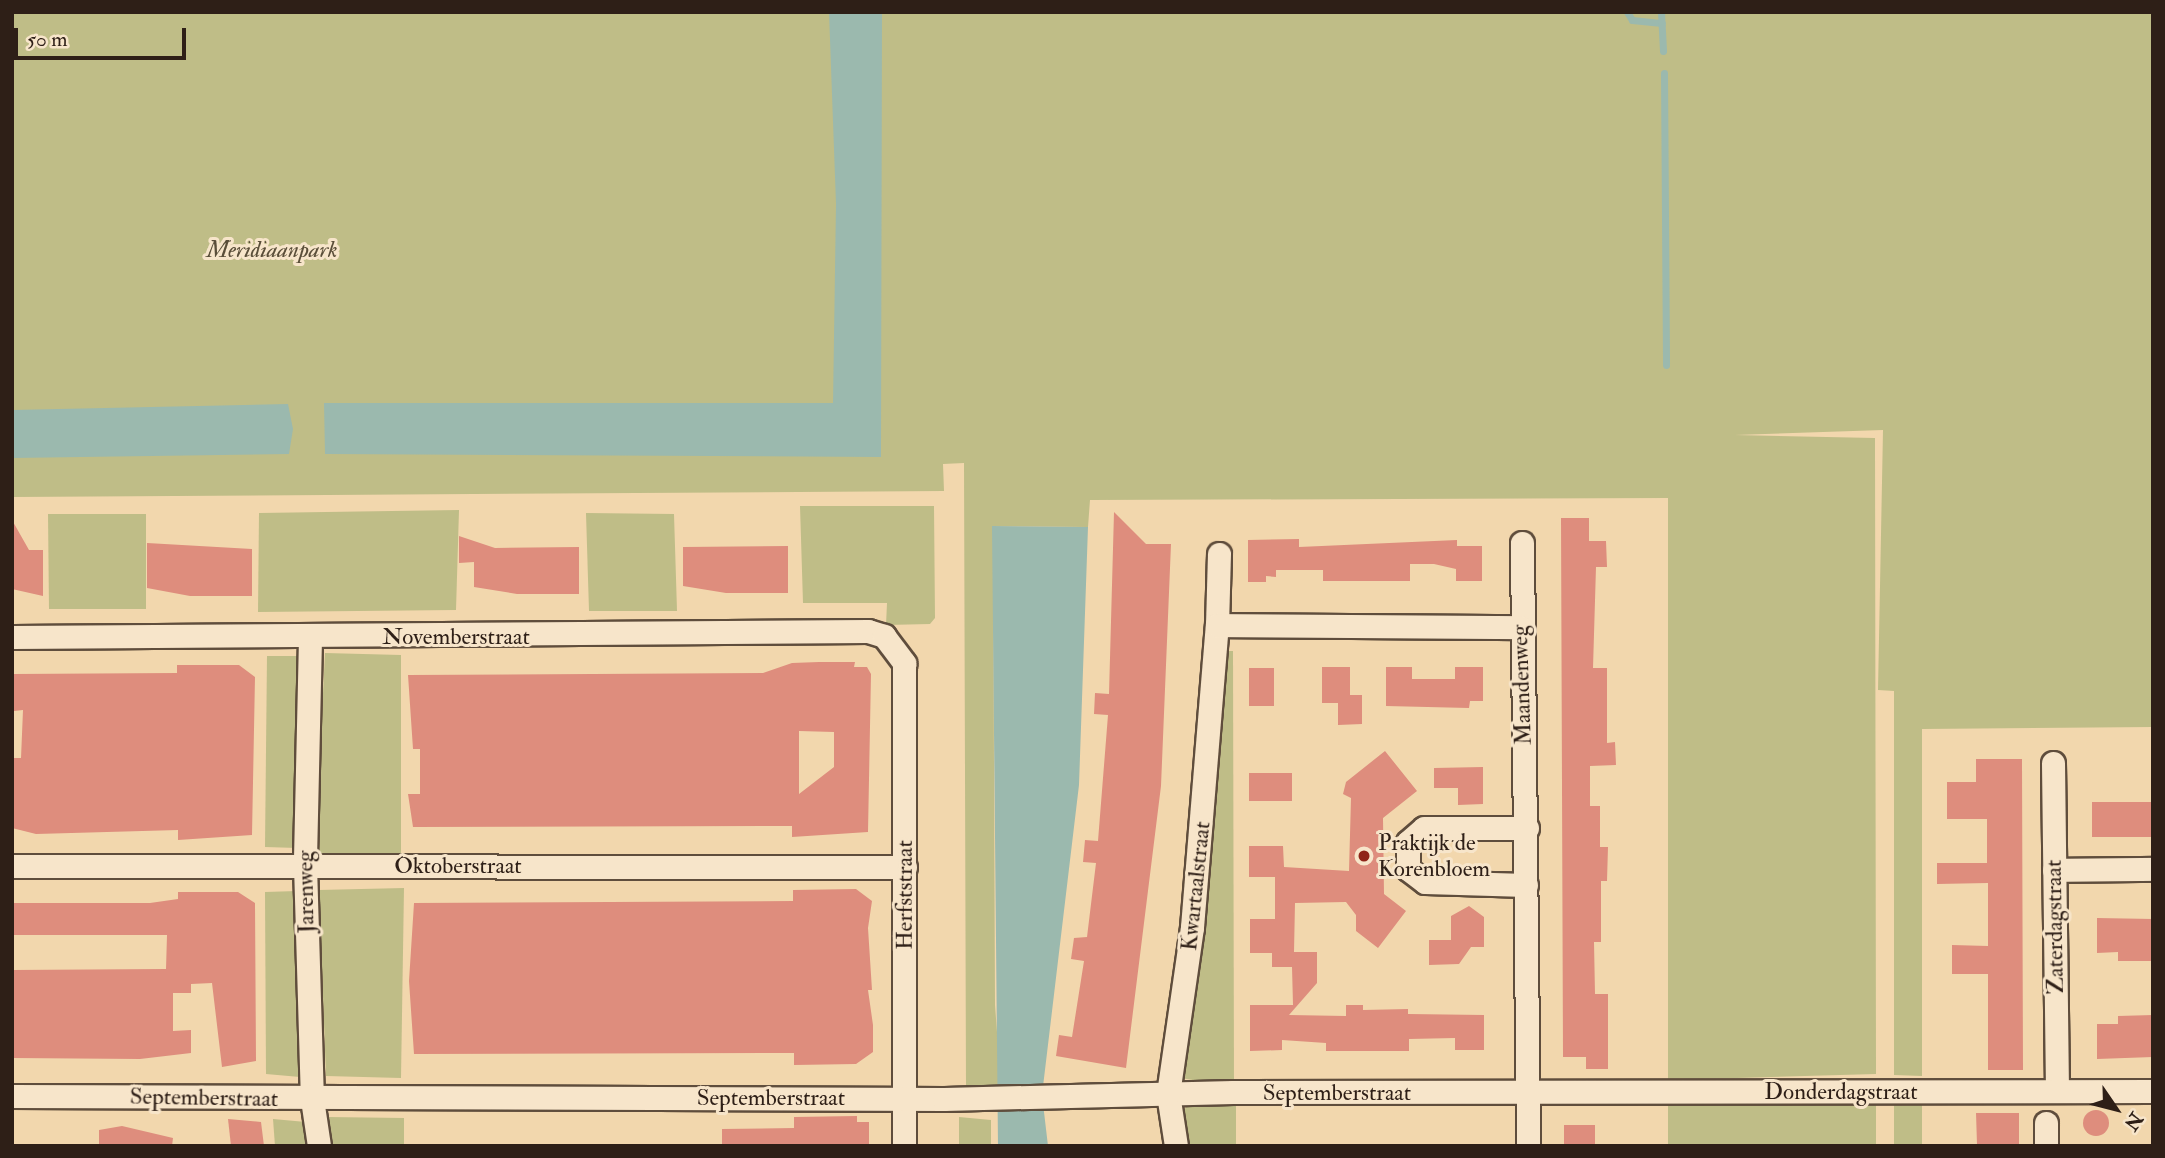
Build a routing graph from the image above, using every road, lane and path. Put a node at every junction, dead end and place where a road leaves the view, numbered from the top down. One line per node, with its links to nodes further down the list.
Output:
1 (1522, 543): 4 (street, Maandenweg)
2 (1219, 554): 3 (street, Kwartaalstraat)
3 (1217, 625): 4 (street); 18 (street, Kwartaalstraat)
4 (1520, 627): 9 (street, Maandenweg)
5 (12, 637): 6 (street, Novemberstraat)
6 (310, 638): 7 (street, Novemberstraat); 10 (street, Jarenweg)
7 (896, 645): 12 (street, Herfststraat)
8 (2053, 762): 14 (street, Zaterdagstraat)
9 (1527, 828): 15 (street, Maandenweg); 15 (street)
10 (305, 865): 11 (street, Oktoberstraat); 12 (street, Oktoberstraat); 22 (street, Jarenweg)
11 (12, 866)
12 (905, 867): 21 (street, Herfststraat)
13 (2153, 869): 14 (street)
14 (2054, 870): 16 (street, Zaterdagstraat)
15 (1526, 885): 19 (street, Maandenweg)
16 (2057, 1091): 17 (street, Donderdagstraat); 19 (street, Donderdagstraat)
17 (2153, 1091)
18 (1168, 1094): 19 (street, Septemberstraat); 21 (street, Septemberstraat); 25 (street, Kwartaalstraat)
19 (1529, 1094): 26 (street, Maandenweg)
20 (12, 1096): 22 (street, Septemberstraat)
21 (905, 1098): 22 (street, Septemberstraat); 24 (street, Herfststraat)
22 (312, 1100): 23 (street, Jarenweg)
23 (319, 1146)
24 (905, 1146)
25 (1176, 1146)
26 (1528, 1146)

